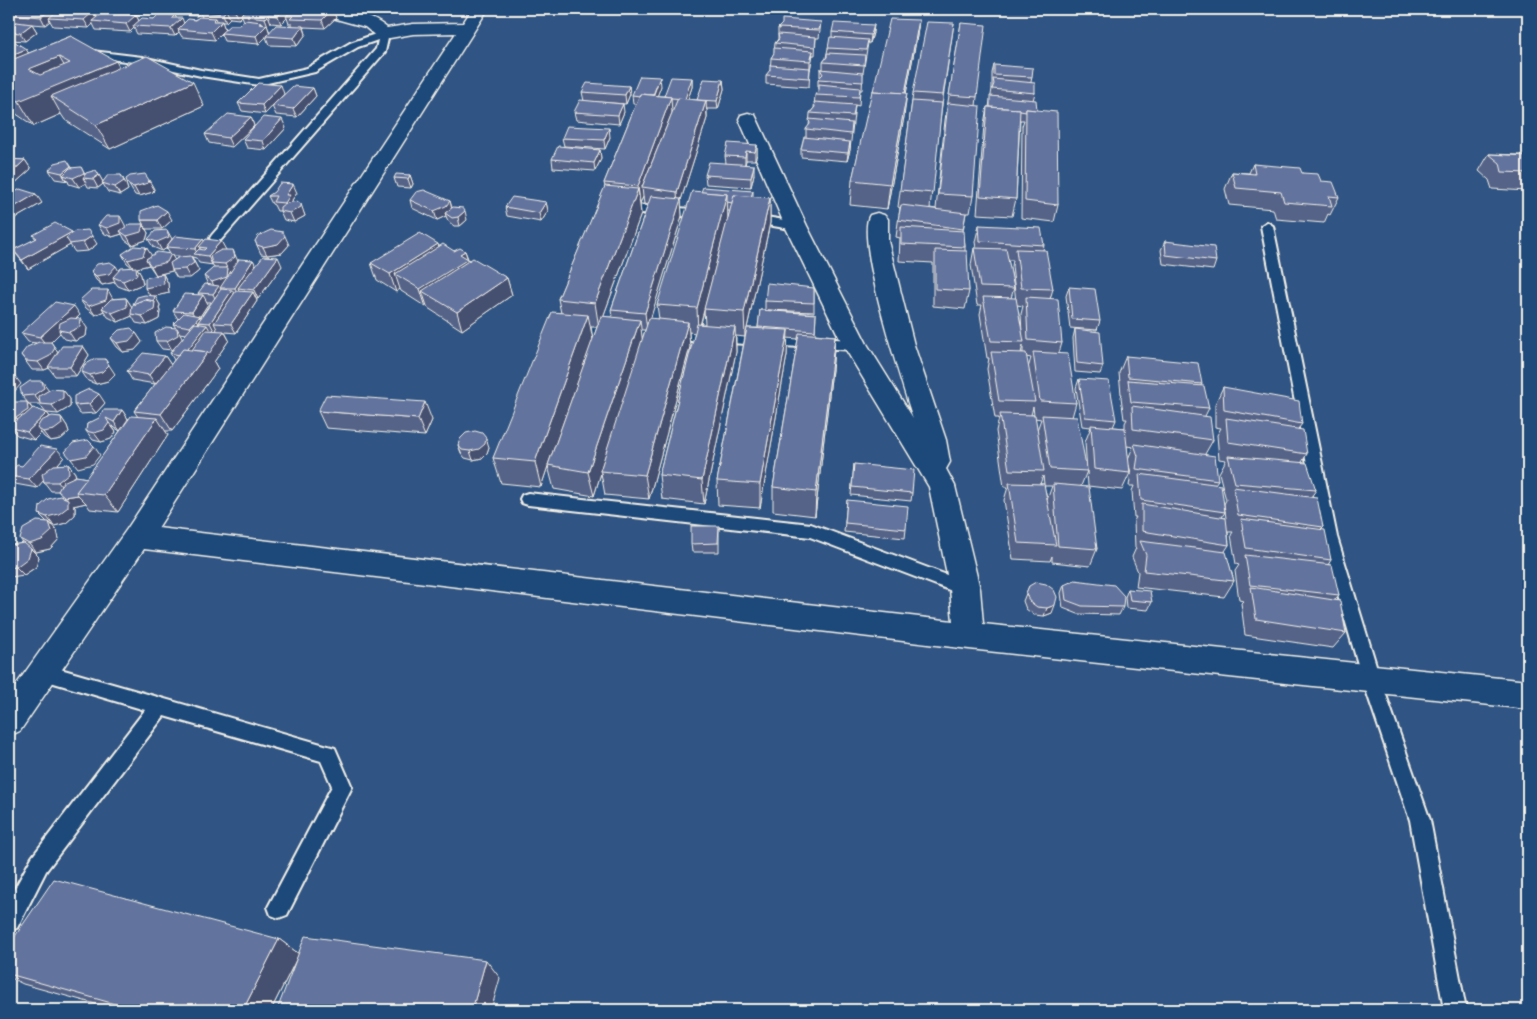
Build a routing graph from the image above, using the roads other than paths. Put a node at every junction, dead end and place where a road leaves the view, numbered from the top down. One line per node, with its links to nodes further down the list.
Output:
1 (309, 9): 4 (street)
2 (480, 9): 3 (street)
3 (466, 28): 4 (street); 18 (street)
4 (384, 34): 5 (lane); 13 (lane)
5 (70, 50)
6 (748, 119): 11 (street)
7 (609, 207): 8 (lane)
8 (718, 214)
9 (736, 216): 11 (lane)
10 (877, 219): 16 (street)
11 (796, 226): 15 (street)
12 (1267, 226): 22 (lane)
13 (216, 238)
14 (560, 331): 15 (lane)
15 (855, 345): 16 (street)
16 (942, 486): 19 (street)
17 (528, 500): 19 (lane)
18 (137, 537): 20 (street); 21 (street)
19 (965, 589): 20 (street)
20 (968, 636): 22 (street)
21 (43, 672): 24 (lane); 25 (street)
22 (1371, 678): 23 (street); 28 (lane)
23 (1528, 695)
24 (160, 706): 26 (lane); 27 (lane)
25 (9, 721)
26 (279, 907)
27 (9, 920)
28 (1455, 1010)

